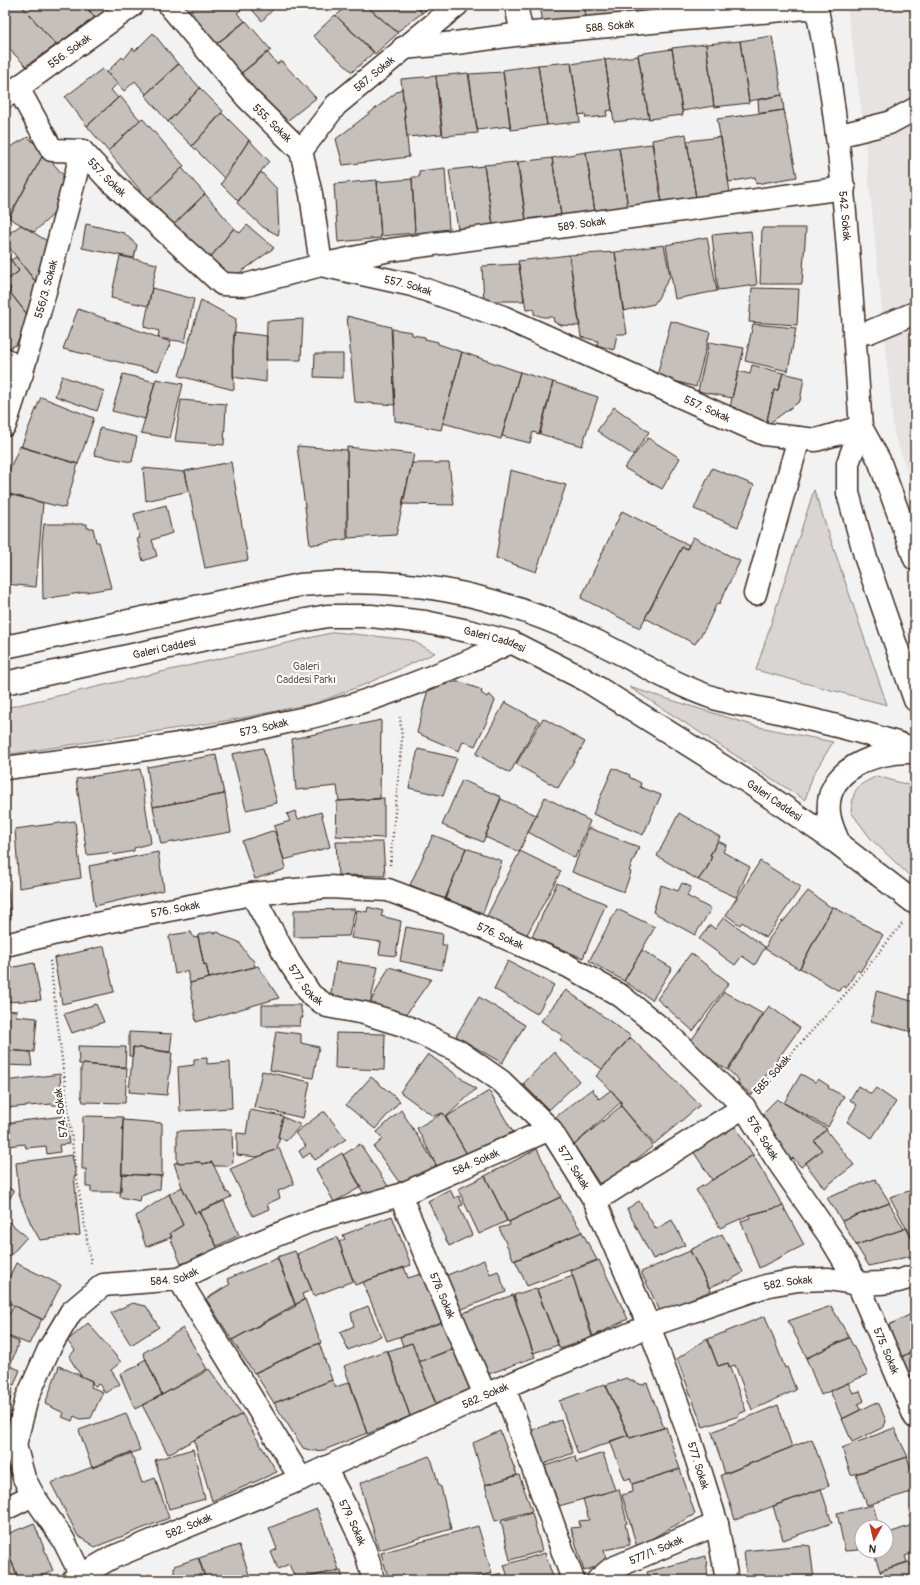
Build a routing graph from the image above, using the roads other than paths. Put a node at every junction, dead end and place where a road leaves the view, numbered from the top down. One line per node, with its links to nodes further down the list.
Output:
1 (133, 5): 8 (street, 556. Sokak)
2 (169, 5): 12 (street, 555. Sokak)
3 (457, 5): 7 (street, 587. Sokak)
4 (516, 5): 6 (street)
5 (816, 6): 6 (street, 588. Sokak); 10 (street, 542. Sokak)
6 (522, 34): 7 (street, 588. Sokak)
7 (403, 48): 12 (street, 587. Sokak)
8 (12, 93): 11 (street, 557. Sokak)
9 (915, 109): 10 (street)
10 (838, 136): 13 (street, 542. Sokak)
11 (82, 151): 14 (street, 557. Sokak); 18 (street, 556/3. Sokak)
12 (301, 151): 14 (street, 555. Sokak)
13 (844, 188): 14 (street, 589. Sokak); 16 (street, 542. Sokak)
14 (321, 265): 21 (street, 557. Sokak)
15 (915, 313): 16 (street)
16 (854, 334): 20 (street, 542. Sokak)
17 (5, 359): 18 (street)
18 (22, 374): 19 (street, 556/3. Sokak)
19 (5, 425)
20 (861, 427): 21 (street, 557. Sokak); 22 (street); 27 (street)
21 (799, 438): 23 (street)
22 (915, 559)
23 (755, 594)
24 (511, 642): 26 (street, Galeri Caddesi); 30 (street, 573. Sokak); 31 (street, Galeri Caddesi)
25 (5, 647): 28 (street)
26 (5, 683)
27 (915, 700)
28 (915, 749)
29 (915, 752): 31 (street)
30 (5, 768)
31 (840, 845): 33 (street, Galeri Caddesi)
32 (252, 894): 34 (street, 576. Sokak); 35 (street, 576. Sokak); 36 (street, 577. Sokak)
33 (910, 912)
34 (5, 945)
35 (744, 1107): 38 (street); 41 (street, 576. Sokak)
36 (550, 1129): 37 (street, 584. Sokak); 38 (street, 577. Sokak)
37 (400, 1195): 40 (street, 584. Sokak); 43 (street, 578. Sokak)
38 (595, 1201): 42 (street, 577. Sokak)
39 (915, 1276): 41 (street, 582. Sokak)
40 (179, 1279): 46 (street); 47 (street, 584. Sokak)
41 (858, 1284): 42 (street, 582. Sokak); 44 (street, 575. Sokak)
42 (649, 1326): 43 (street, 582. Sokak); 49 (street, 577. Sokak)
43 (494, 1391): 45 (street, 582. Sokak); 52 (street, 578. Sokak)
44 (915, 1418)
45 (325, 1468): 46 (street, 582. Sokak); 51 (street, 579. Sokak)
46 (301, 1479): 50 (street, 582. Sokak)
47 (32, 1495): 48 (street); 50 (street)
48 (5, 1509)
49 (717, 1524): 53 (street, 577/1. Sokak); 54 (street, 577. Sokak)
50 (78, 1578)
51 (372, 1580)
52 (573, 1580)
53 (598, 1580)
54 (727, 1580)

